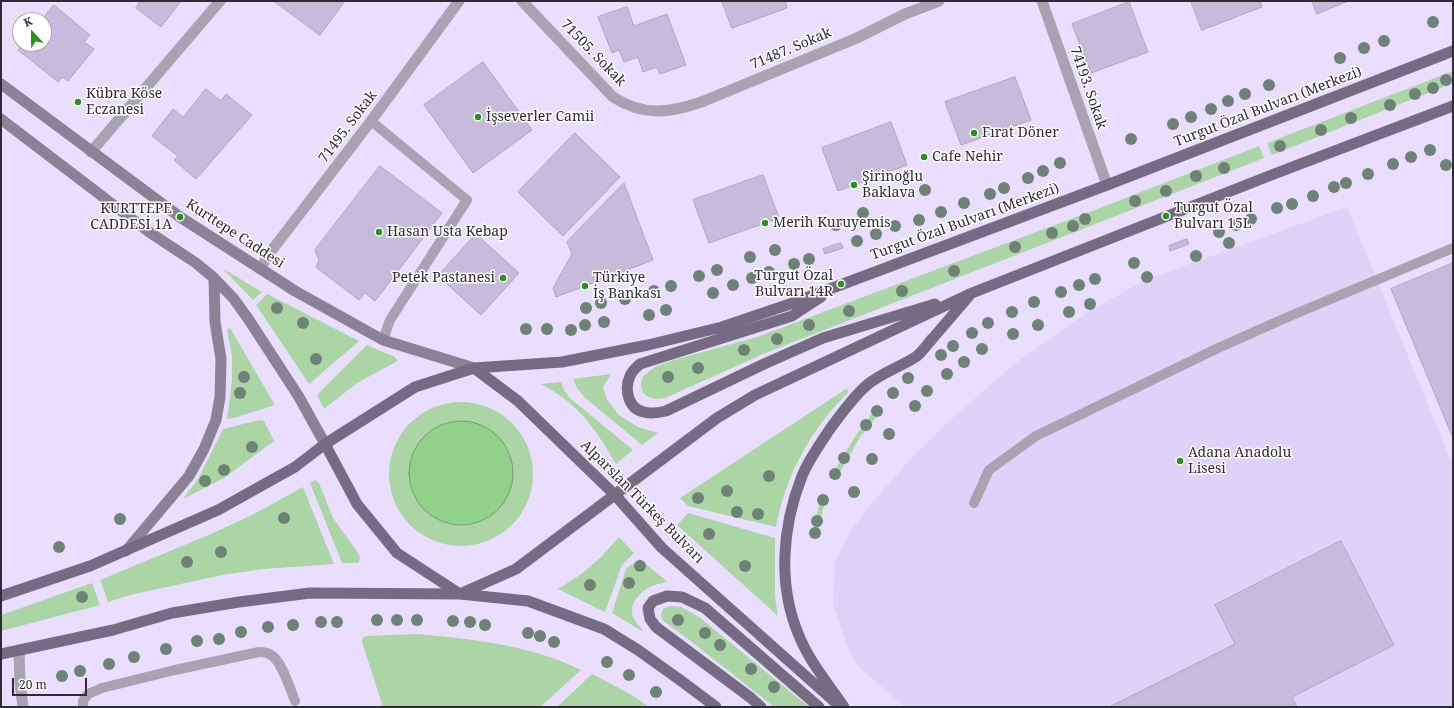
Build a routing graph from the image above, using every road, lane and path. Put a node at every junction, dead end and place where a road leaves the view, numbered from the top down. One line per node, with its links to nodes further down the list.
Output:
1 (220, 1): 12 (street)
2 (459, 1): 11 (street, 71495. Sokak)
3 (522, 1): 9 (street, 71505. Sokak)
4 (939, 1): 9 (street, 71487. Sokak)
5 (1042, 1): 13 (street, 74193. Sokak)
6 (1453, 51): 13 (main road, Turgut Özal Bulvarı (Merkezi))
7 (1, 84): 12 (main road, Kurttepe Caddesi)
8 (1453, 106): 18 (main road)
9 (651, 112)
10 (1, 119): 16 (main road)
11 (372, 121): 15 (street, 71495. Sokak); 19 (lane)
12 (91, 152): 15 (main road, Kurttepe Caddesi)
13 (1106, 185): 17 (main road, Turgut Özal Bulvarı (Merkezi))
14 (1453, 248): 23 (lane)
15 (260, 269): 19 (main road, Kurttepe Caddesi)
16 (214, 278): 21 (main road); 24 (main road)
17 (841, 284): 18 (main road); 20 (main road, Turgut Özal Bulvarı (Merkezi))
18 (972, 293): 22 (main road); 35 (main road)
19 (383, 340): 20 (main road, Kurttepe Caddesi)
20 (474, 368): 21 (main road, Turgut Özal Bulvarı (Merkezi)); 22 (main road, Alparslan Türkeş Bulvarı)
21 (325, 444): 24 (main road, Turgut Özal Bulvarı (Merkezi)); 25 (main road)
22 (615, 495): 25 (main road); 35 (main road, Alparslan Türkeş Bulvarı)
23 (974, 503)
24 (126, 551): 26 (main road)
25 (460, 594): 27 (main road); 32 (main road)
26 (1, 596)
27 (19, 650): 28 (main road); 30 (street)
28 (1, 654)
29 (295, 701): 31 (lane)
30 (23, 707)
31 (83, 707)
32 (716, 707)
33 (761, 707): 34 (main road)
34 (819, 707)
35 (842, 707)

